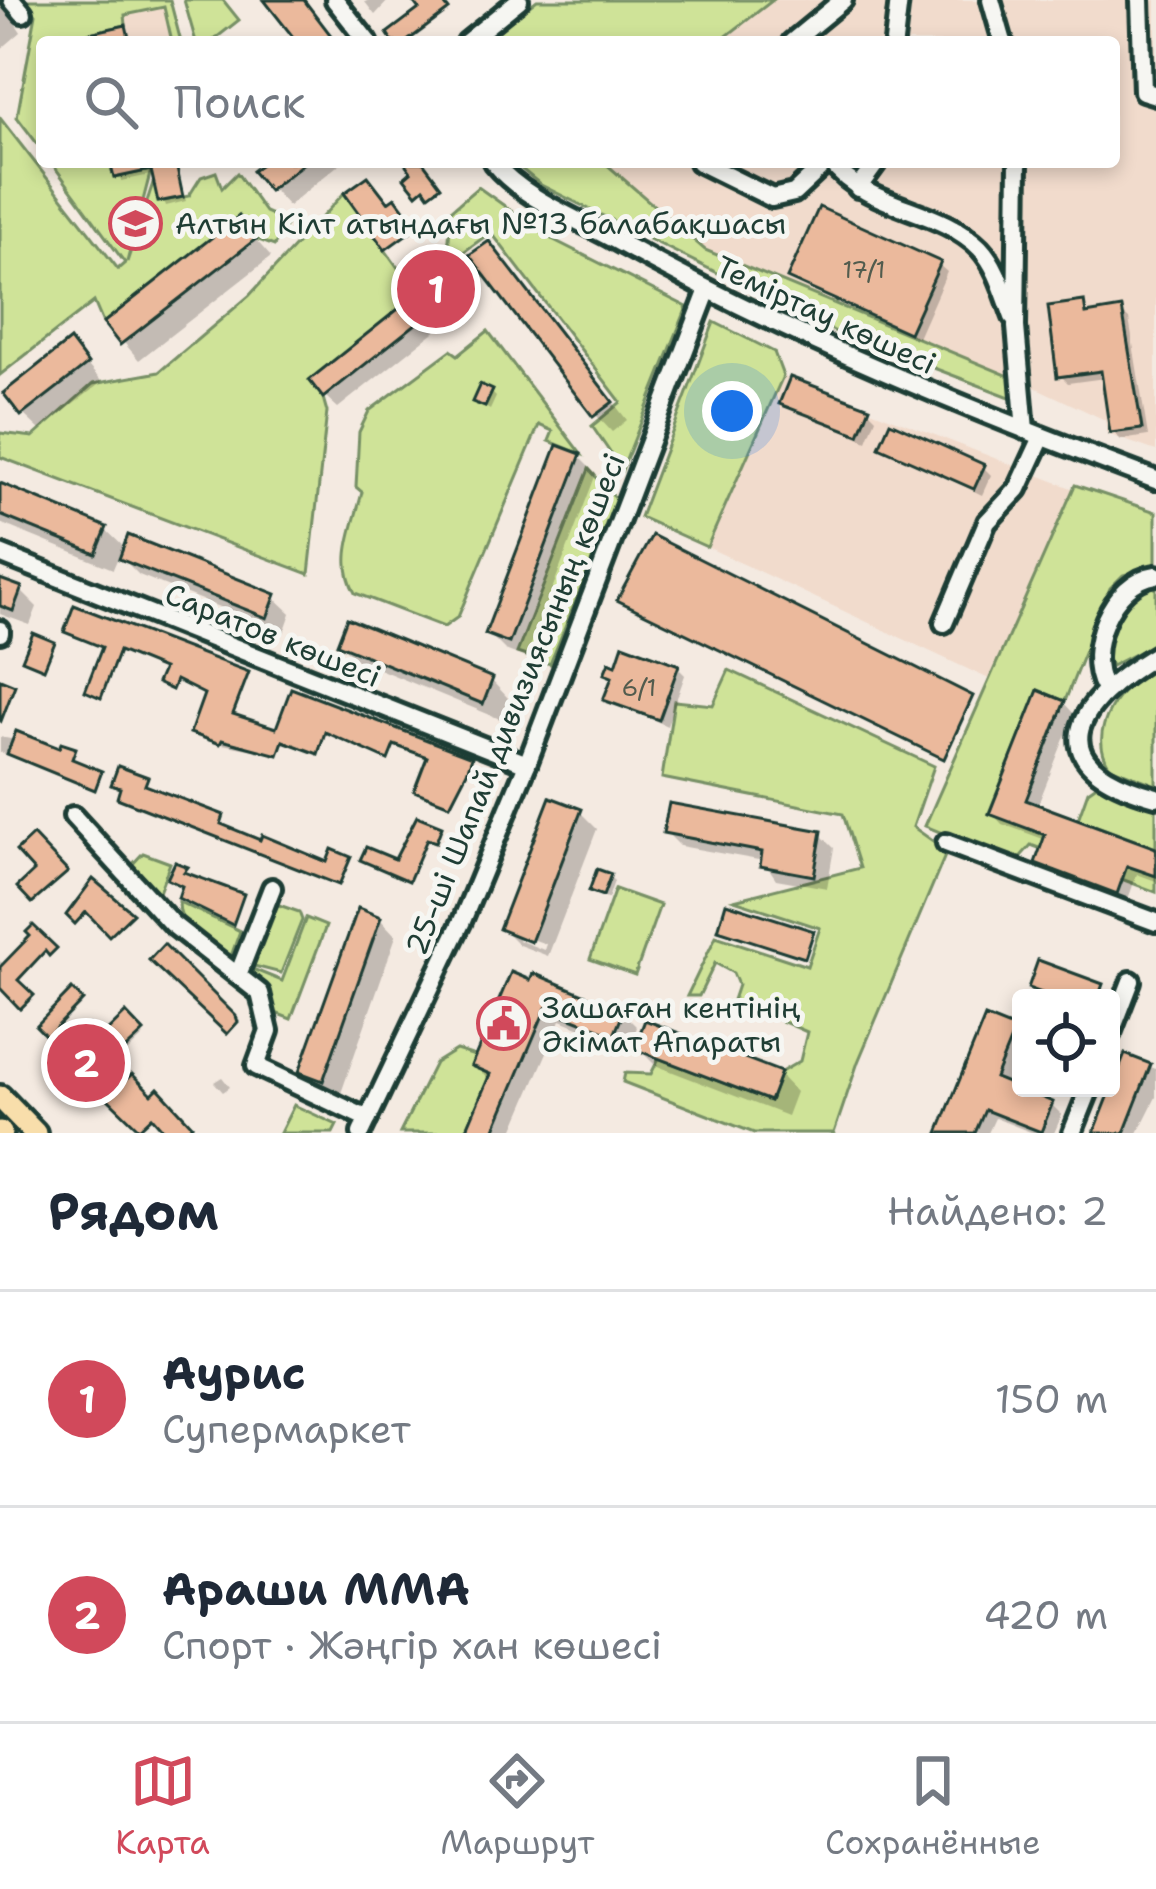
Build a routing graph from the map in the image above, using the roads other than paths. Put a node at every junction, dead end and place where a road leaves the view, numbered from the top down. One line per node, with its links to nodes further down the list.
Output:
1 (335, 0): 7 (street)
2 (519, 0): 8 (street)
3 (843, 0): 9 (street)
4 (899, 0): 10 (street)
5 (991, 0): 11 (street)
6 (1140, 0): 12 (street)
7 (363, 36)
8 (474, 36)
9 (799, 36)
10 (896, 36)
11 (1001, 36)
12 (1156, 94)
13 (499, 168): 20 (street, Теміртау көшесі)
14 (711, 168): 15 (street)
15 (822, 168)
16 (836, 168): 19 (street)
17 (873, 168): 19 (street)
18 (1018, 168): 21 (street)
19 (858, 188): 21 (street)
20 (707, 292): 22 (street, Теміртау көшесі); 29 (street, 25-ші Шапай дивизиясының көшесі)
21 (1016, 326): 22 (street)
22 (1034, 434): 23 (street, Теміртау көшесі); 26 (street)
23 (1156, 480)
24 (0, 554): 29 (street, Саратов көшесі)
25 (1156, 574): 28 (street)
26 (944, 623)
27 (1156, 655): 28 (street)
28 (1104, 688): 30 (street)
29 (527, 764): 40 (street, 25-ші Шапай дивизиясының көшесі)
30 (1156, 797)
31 (73, 817): 35 (street)
32 (946, 843): 34 (street)
33 (272, 888): 35 (street)
34 (1156, 922)
35 (238, 975): 40 (street)
36 (1131, 981): 37 (street)
37 (1120, 1010)
38 (0, 1097): 41 (main road)
39 (1086, 1097): 42 (street)
40 (365, 1126)
41 (35, 1133)
42 (1072, 1133)

